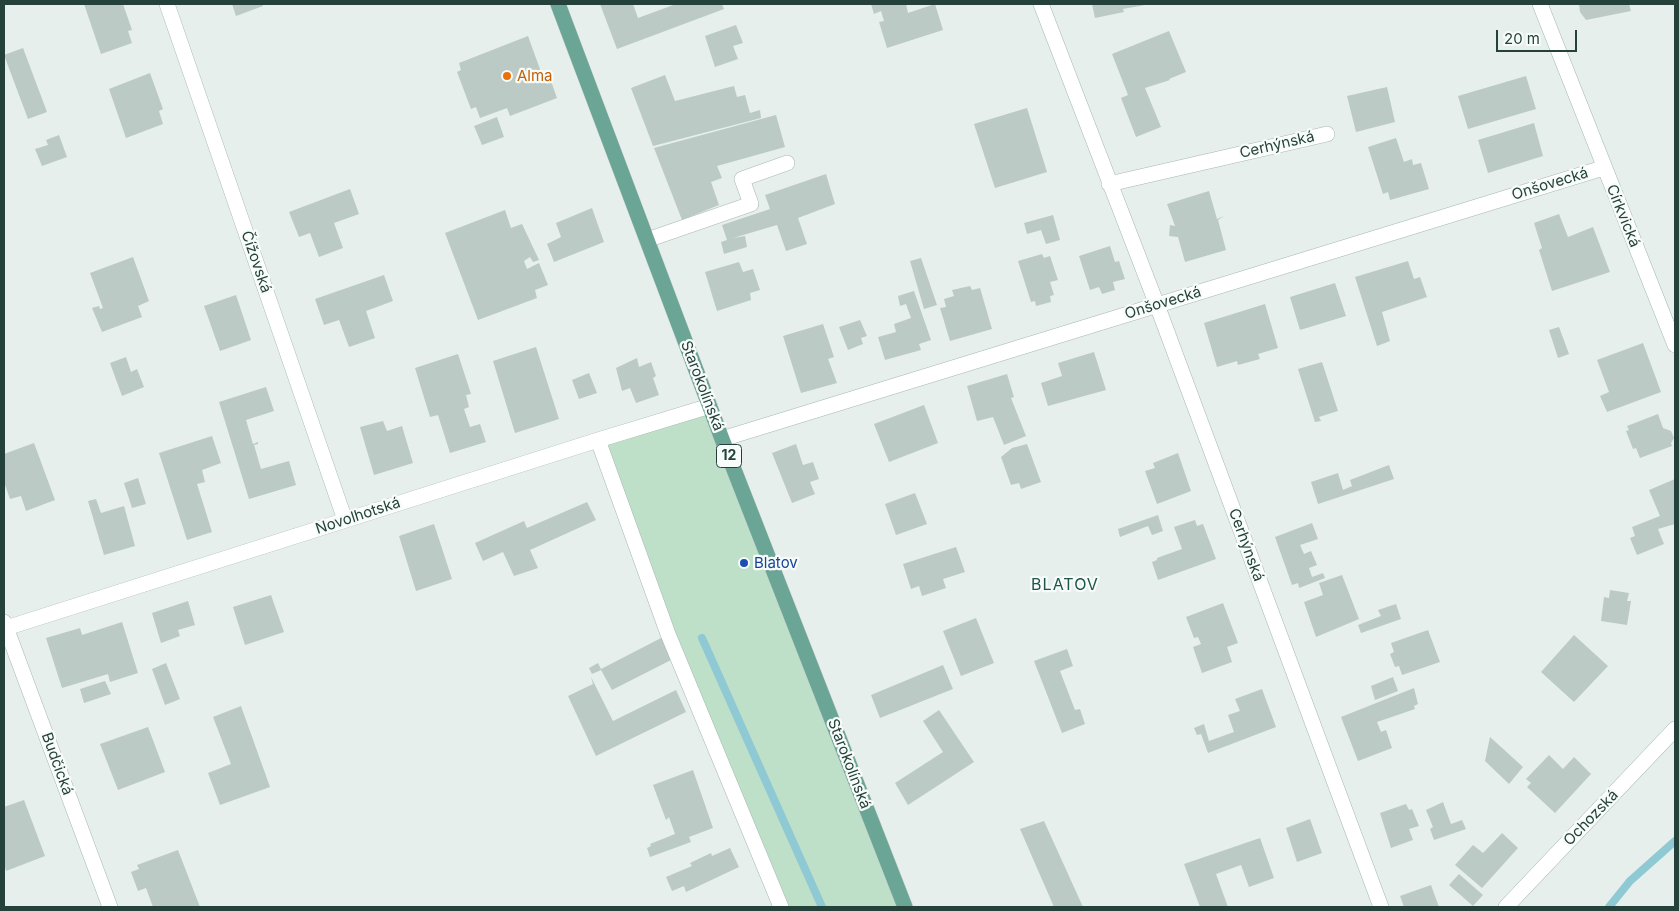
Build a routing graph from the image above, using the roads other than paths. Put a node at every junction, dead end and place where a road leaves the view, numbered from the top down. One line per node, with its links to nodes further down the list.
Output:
1 (167, 4): 15 (street, Čížovská)
2 (558, 4): 9 (main road, Starokolínská / 12)
3 (1040, 4): 8 (street, Cerhýnská)
4 (1540, 4): 7 (street, Církvická)
5 (1327, 134): 8 (street, Cerhýnská)
6 (787, 163): 9 (street)
7 (1603, 168): 10 (street, Onšovecká); 11 (street, Církvická)
8 (1109, 184): 10 (street, Cerhýnská)
9 (647, 240): 12 (main road, Starokolínská / 12)
10 (1157, 305): 13 (street, Onšovecká); 21 (street, Cerhýnská)
11 (1675, 345)
12 (710, 406): 13 (main road, Starokolínská / 12); 14 (street, Novolhotská)
13 (722, 439): 20 (main road, Starokolínská / 12)
14 (598, 440): 15 (street, Novolhotská); 19 (street)
15 (345, 520): 16 (street, Novolhotská)
16 (5, 625): 18 (street, Budčická)
17 (1675, 729): 22 (street, Ochozská)
18 (110, 907)
19 (781, 907)
20 (905, 907)
21 (1381, 907)
22 (1506, 907)

